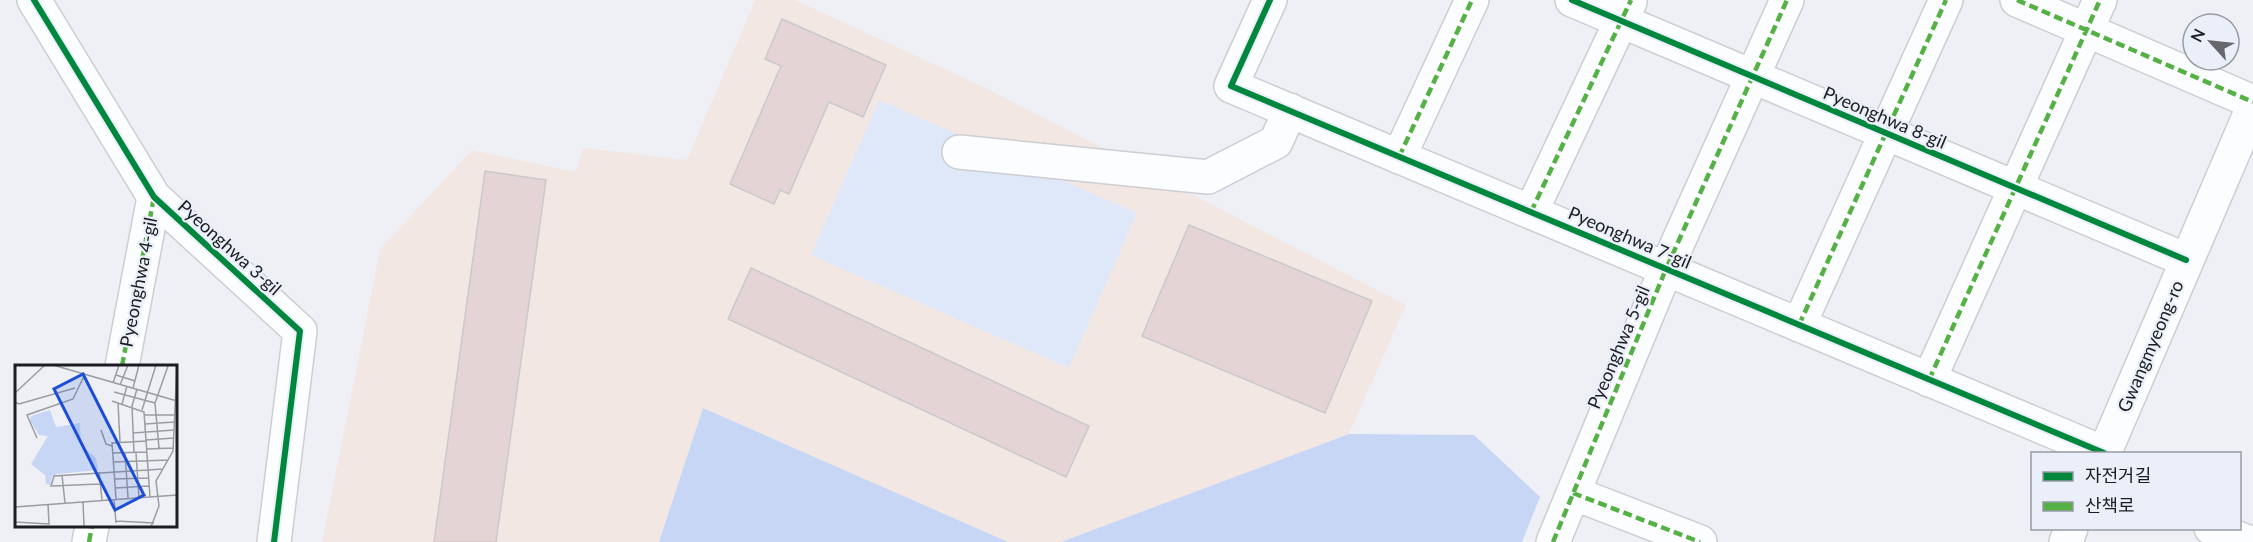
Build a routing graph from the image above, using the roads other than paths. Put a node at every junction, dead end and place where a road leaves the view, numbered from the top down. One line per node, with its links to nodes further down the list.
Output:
1 (34, 0): 19 (street, Pyeonghwa 3-gil)
2 (1270, 0): 14 (street, Pyeonghwa 7-gil)
3 (1472, 0): 17 (street)
4 (1572, 0): 9 (street, Pyeonghwa 8-gil)
5 (1787, 0): 11 (street, Pyeonghwa 5-gil)
6 (1946, 0): 15 (street)
7 (2018, 0): 10 (street)
8 (2100, 0): 10 (street)
9 (1626, 10): 11 (street, Pyeonghwa 8-gil); 20 (street)
10 (2087, 30): 12 (street); 18 (street)
11 (1752, 76): 15 (street, Pyeonghwa 8-gil); 22 (street, Pyeonghwa 5-gil)
12 (2253, 102)
13 (2253, 107): 21 (street, Gwangmyeong-ro)
14 (1290, 110): 16 (street); 17 (street, Pyeonghwa 7-gil)
15 (1886, 133): 18 (street, Pyeonghwa 8-gil); 23 (street)
16 (959, 152)
17 (1399, 157): 20 (street, Pyeonghwa 7-gil)
18 (2015, 188): 21 (street, Pyeonghwa 8-gil); 25 (street)
19 (154, 197): 24 (street, Pyeonghwa 4-gil); 32 (street, Pyeonghwa 3-gil)
20 (1531, 212): 22 (street, Pyeonghwa 7-gil)
21 (2187, 260): 27 (street, Gwangmyeong-ro)
22 (1666, 269): 23 (street, Pyeonghwa 7-gil); 28 (street, Pyeonghwa 5-gil)
23 (1799, 325): 25 (street, Pyeonghwa 7-gil)
24 (122, 365)
25 (1929, 380): 26 (street, Pyeonghwa 7-gil)
26 (2102, 452)
27 (2104, 452)
28 (1573, 493): 33 (street, Pyeonghwa 5-gil); 34 (street)
29 (92, 527): 31 (street)
30 (2216, 530): 35 (street)
31 (89, 542)
32 (274, 542)
33 (1553, 542)
34 (1700, 542)
35 (2248, 542)

